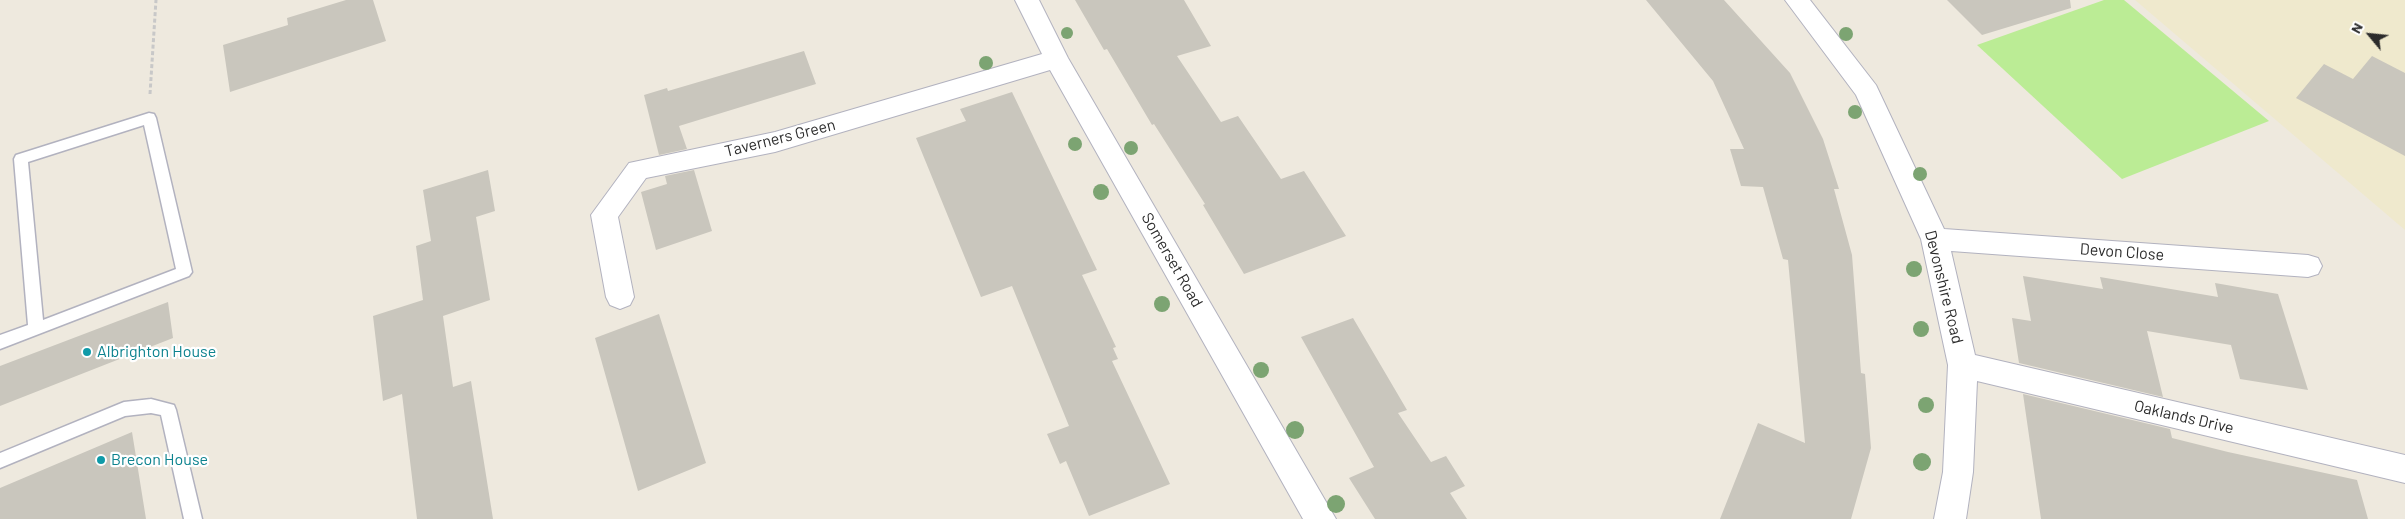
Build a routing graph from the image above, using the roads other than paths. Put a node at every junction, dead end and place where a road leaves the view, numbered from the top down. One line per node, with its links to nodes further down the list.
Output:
1 (1027, 0): 3 (street, Somerset Road)
2 (1797, 0): 4 (street, Devonshire Road)
3 (1056, 59): 6 (street, Taverners Green); 13 (street, Somerset Road)
4 (1935, 239): 5 (street, Devon Close); 9 (street, Devonshire Road)
5 (2308, 266)
6 (620, 297)
7 (36, 328): 7 (lane); 8 (lane)
8 (0, 342)
9 (1963, 365): 11 (street, Oaklands Drive); 14 (street, Devonshire Road)
10 (0, 461): 12 (lane)
11 (2405, 469)
12 (193, 519)
13 (1320, 519)
14 (1950, 519)

